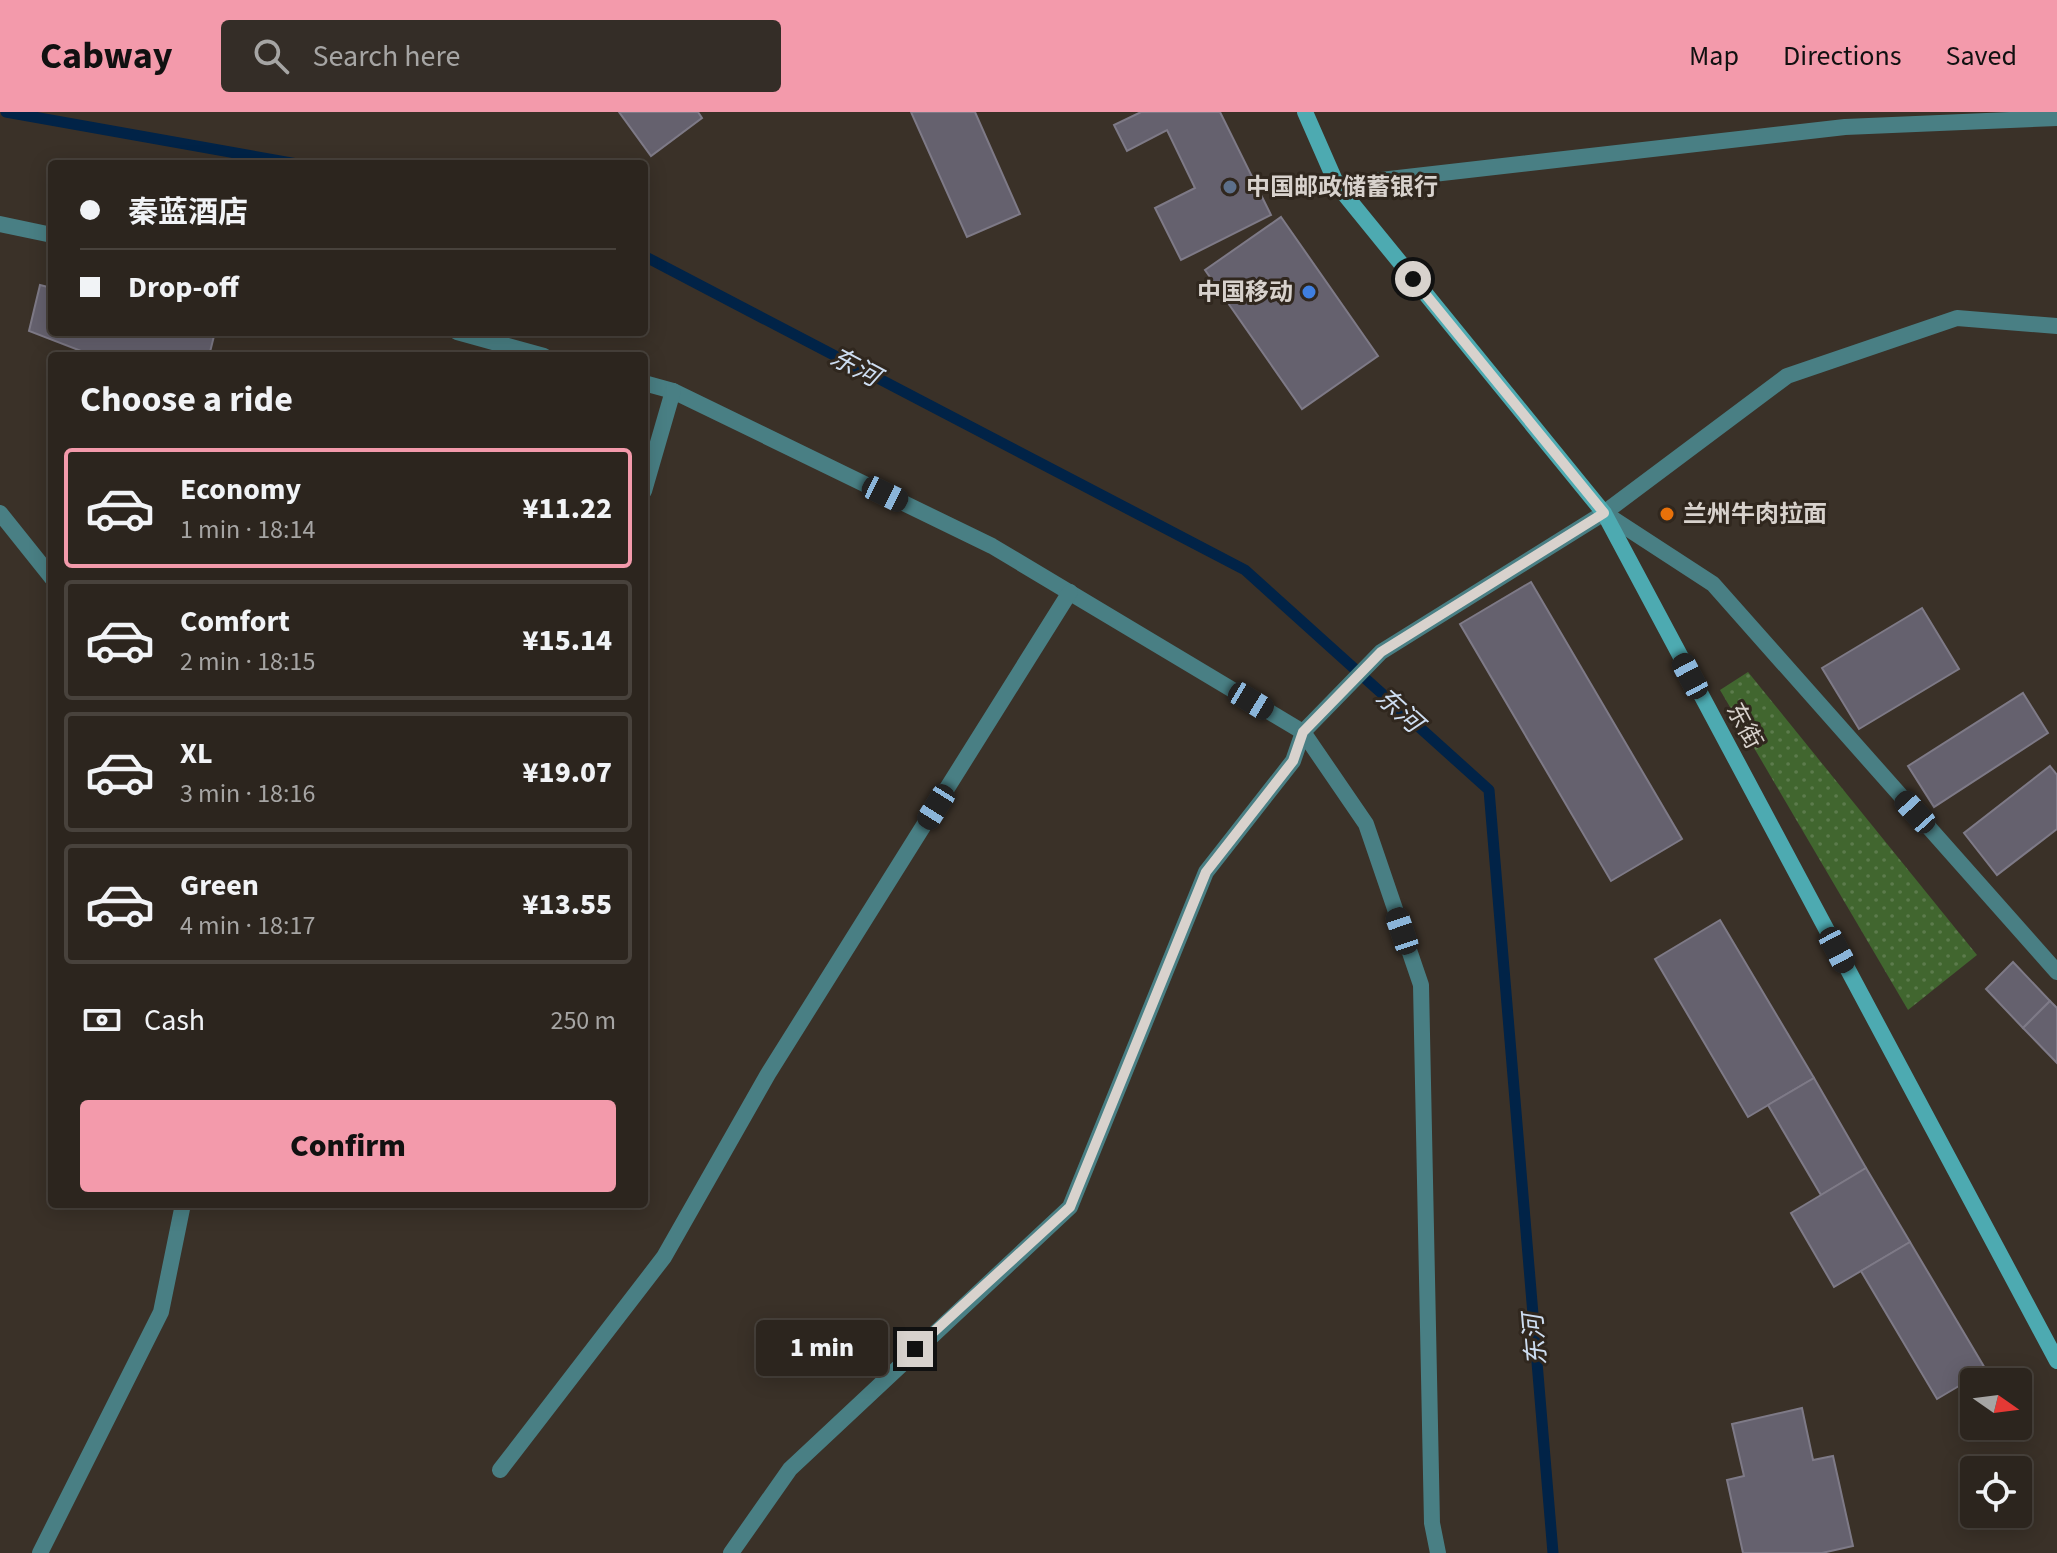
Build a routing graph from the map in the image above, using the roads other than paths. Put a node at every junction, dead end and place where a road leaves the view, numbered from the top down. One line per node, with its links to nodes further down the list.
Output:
1 (1305, 112): 3 (main road, 东街)
2 (2057, 118): 3 (street)
3 (1337, 185): 13 (main road, 东街)
4 (0, 224): 5 (street)
5 (48, 234)
6 (2057, 326): 13 (street)
7 (472, 336): 8 (street)
8 (530, 352)
9 (648, 384): 10 (street)
10 (673, 391): 11 (street); 15 (street)
11 (648, 477)
12 (0, 513): 14 (street)
13 (1604, 513): 16 (street); 17 (street); 19 (main road, 东街)
14 (48, 573)
15 (1070, 592): 16 (street); 20 (street)
16 (1303, 732): 22 (street); 23 (street)
17 (2057, 972)
18 (182, 1208): 21 (street)
19 (2057, 1361)
20 (500, 1470)
21 (40, 1553)
22 (731, 1553)
23 (1438, 1553)

